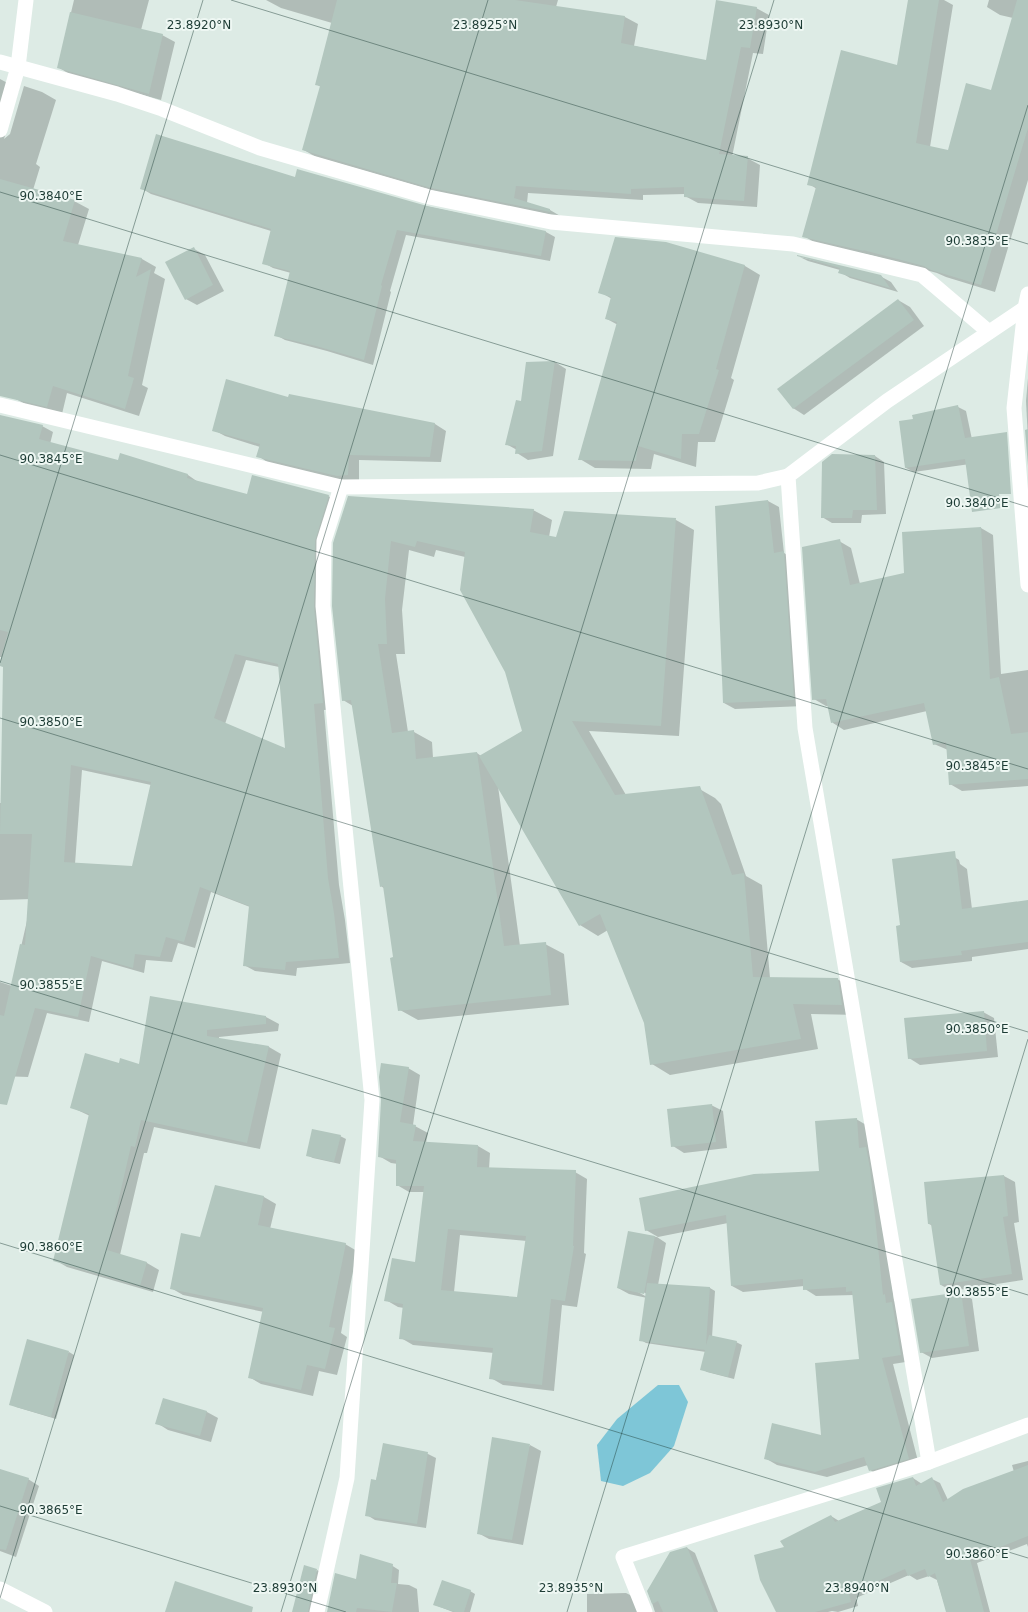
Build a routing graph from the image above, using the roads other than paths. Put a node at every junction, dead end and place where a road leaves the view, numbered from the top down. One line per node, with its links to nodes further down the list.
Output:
1 (26, 0): 3 (street)
2 (0, 62): 3 (street)
3 (18, 67): 4 (street); 6 (street)
4 (0, 130)
5 (1027, 304): 6 (street); 10 (street)
6 (989, 332): 8 (street)
7 (0, 405): 9 (street)
8 (788, 476): 9 (street); 12 (street)
9 (341, 487): 15 (street)
10 (1028, 585)
11 (1028, 1425): 12 (street)
12 (929, 1462): 16 (street)
13 (0, 1589): 14 (street)
14 (45, 1612)
15 (316, 1612)
16 (645, 1612)

